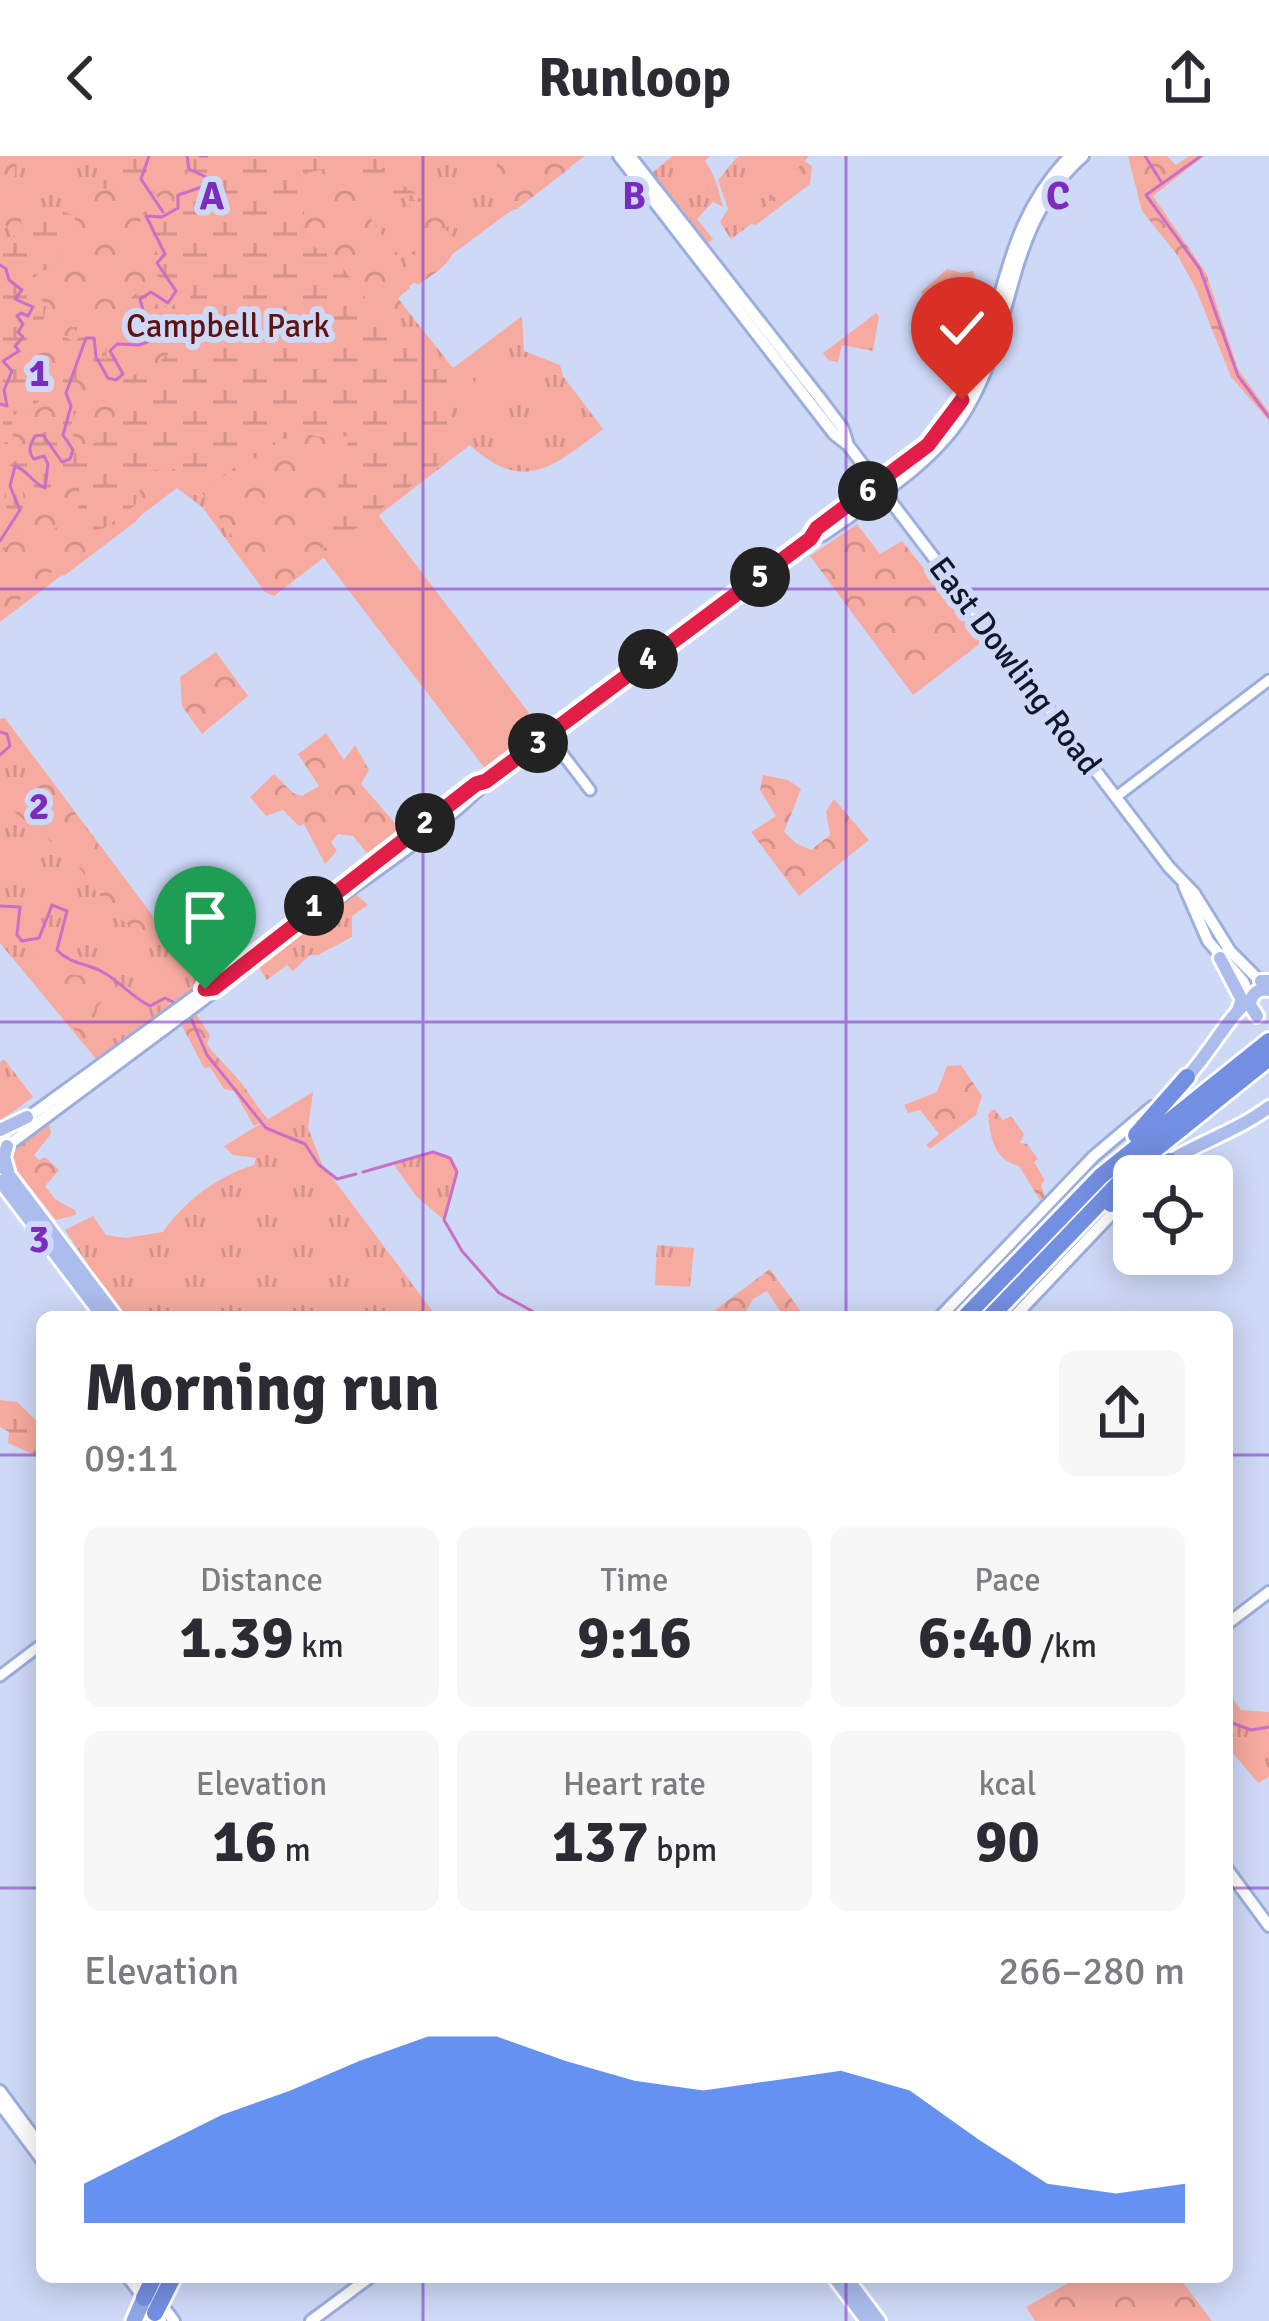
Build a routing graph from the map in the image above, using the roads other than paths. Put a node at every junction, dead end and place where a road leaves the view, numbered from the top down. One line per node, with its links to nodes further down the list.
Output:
1 (619, 156): 6 (main road, East Dowling Road)
2 (630, 156): 6 (main road, East Dowling Road)
3 (1076, 158): 4 (main road); 5 (main road)
4 (1002, 283): 5 (main road); 7 (main road)
5 (1005, 304): 7 (main road)
6 (848, 445): 7 (main road, East Dowling Road)
7 (880, 488): 9 (main road); 11 (main road, East Dowling Road)
8 (1269, 680): 11 (street)
9 (548, 735): 10 (street); 16 (main road)
10 (590, 790)
11 (1116, 797): 12 (main road, East Dowling Road)
12 (1184, 886): 13 (main road, East Dowling Road); 14 (main road, East Dowling Road)
13 (1220, 958): 15 (main road)
14 (1267, 986): 15 (main road)
15 (1247, 1002): 17 (main road); 19 (main road)
16 (177, 1014): 21 (main road); 22 (main road)
17 (1265, 1019)
18 (1267, 1048): 25 (highway); 29 (highway)
19 (1187, 1078): 25 (highway); 32 (main road)
20 (1269, 1110): 23 (main road)
21 (27, 1118): 22 (main road)
22 (2, 1141): 26 (main road)
23 (1180, 1155)
24 (0, 1163): 26 (main road)
25 (1101, 1176): 33 (highway)
26 (5, 1179): 30 (main road); 31 (main road)
27 (1113, 1206): 29 (highway)
28 (1113, 1211): 35 (main road)
29 (1042, 1263): 34 (highway)
30 (99, 1311)
31 (111, 1311)
32 (946, 1311)
33 (971, 1311)
34 (996, 1311)
35 (1020, 1311)
36 (1269, 1592): 37 (main road)
37 (1233, 1619)
38 (36, 1649): 39 (street)
39 (0, 1676)
40 (1233, 1877): 41 (main road)
41 (1269, 1926)
42 (0, 2091): 44 (main road)
43 (0, 2104): 45 (main road)
44 (36, 2140)
45 (36, 2152)
46 (352, 2283): 53 (main road)
47 (361, 2283): 53 (main road)
48 (838, 2283): 54 (main road)
49 (851, 2283): 55 (main road)
50 (152, 2300): 51 (highway); 52 (main road)
51 (134, 2321)
52 (173, 2321)
53 (306, 2321)
54 (867, 2321)
55 (880, 2321)

